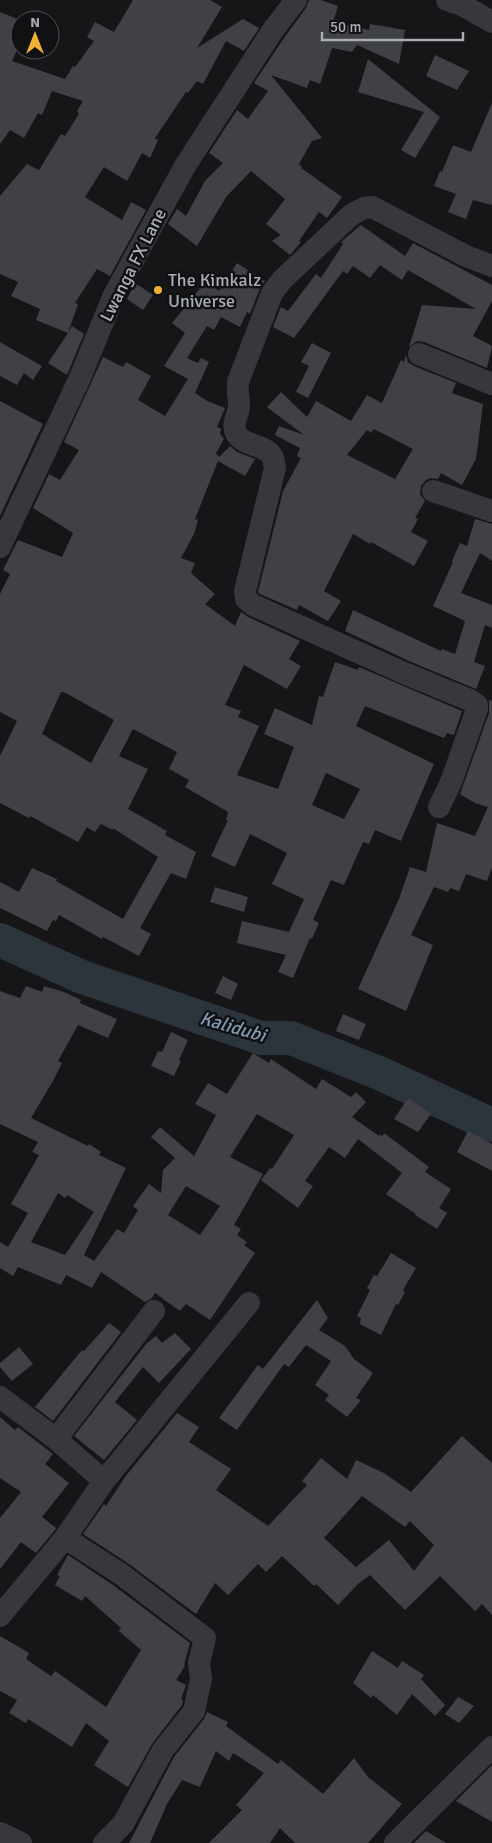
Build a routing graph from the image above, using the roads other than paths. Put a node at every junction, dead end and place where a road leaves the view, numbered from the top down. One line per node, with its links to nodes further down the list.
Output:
1 (296, 0): 9 (street, Lwanga FX Lane)
2 (447, 0): 3 (street)
3 (492, 22)
4 (492, 266): 10 (street)
5 (419, 354): 6 (street)
6 (492, 384)
7 (433, 491): 8 (street)
8 (492, 511)
9 (0, 546)
10 (439, 807)
11 (248, 1303): 15 (street)
12 (154, 1311): 14 (street)
13 (0, 1397): 14 (street)
14 (56, 1439): 15 (street)
15 (104, 1481): 16 (street)
16 (65, 1538): 17 (street); 21 (street)
17 (0, 1616)
18 (492, 1746): 22 (street)
19 (0, 1833): 20 (street)
20 (21, 1843)
21 (104, 1843)
22 (395, 1843)

